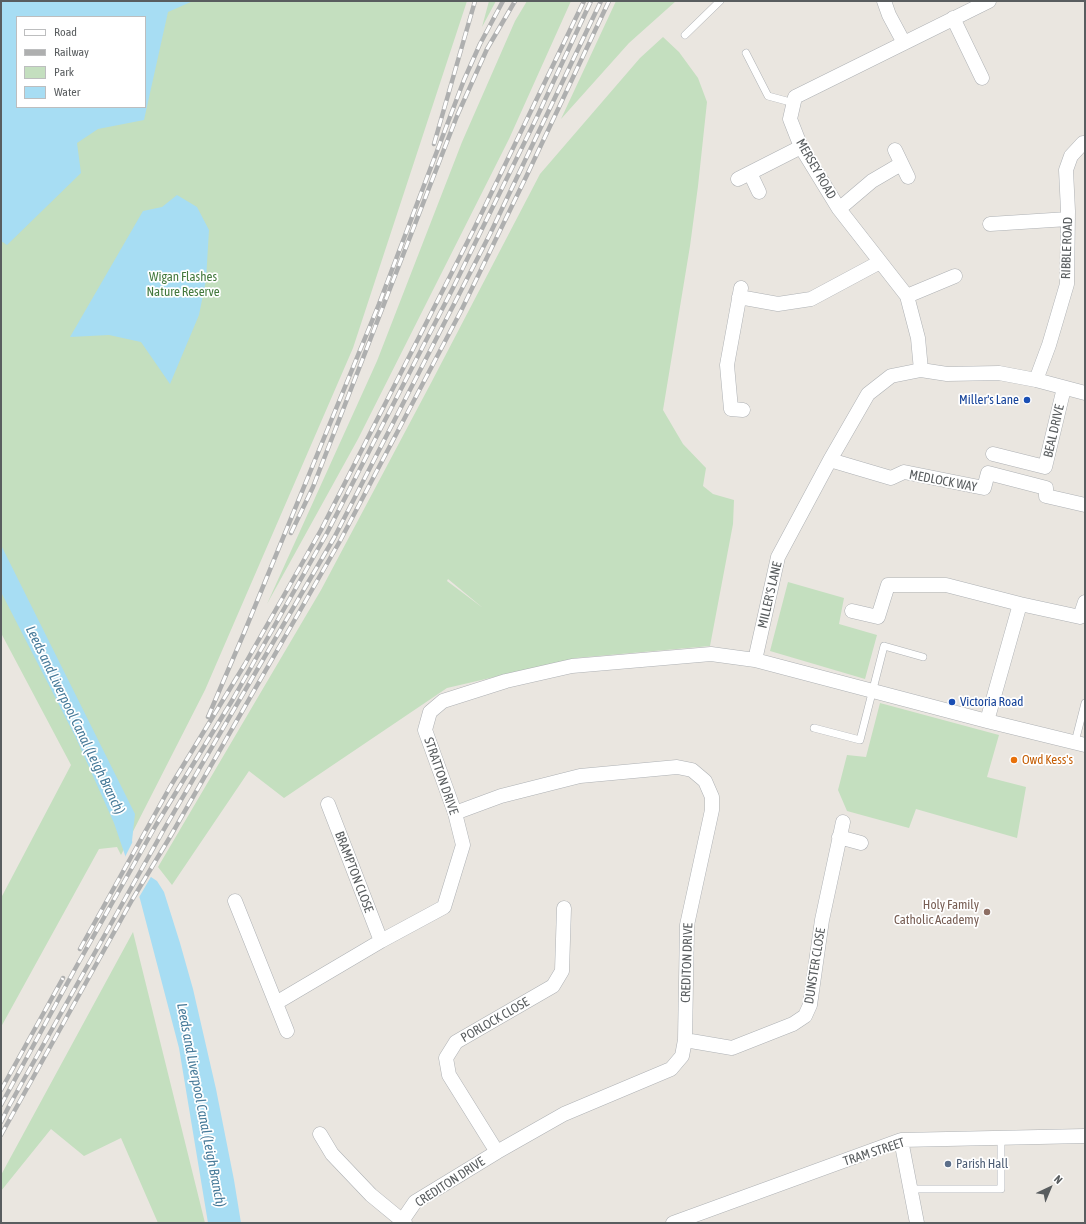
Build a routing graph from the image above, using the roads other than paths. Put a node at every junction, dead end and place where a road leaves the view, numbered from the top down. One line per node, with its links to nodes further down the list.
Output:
1 (720, 1): 5 (lane)
2 (884, 1): 6 (street)
3 (989, 1): 4 (street)
4 (953, 18): 6 (street); 8 (street)
5 (685, 35)
6 (904, 43): 9 (street)
7 (746, 53): 9 (lane)
8 (982, 78)
9 (794, 104): 11 (street, MERSEY ROAD)
10 (1085, 143): 17 (street, RIBBLE ROAD)
11 (801, 147): 15 (street); 16 (street, MERSEY ROAD)
12 (894, 150): 13 (street)
13 (901, 164): 14 (street); 16 (street)
14 (908, 177)
15 (759, 192)
16 (839, 209): 19 (street, MERSEY ROAD)
17 (1068, 219): 18 (street); 23 (street, RIBBLE ROAD)
18 (990, 224)
19 (880, 262): 21 (street, MERSEY ROAD); 26 (street)
20 (955, 276): 21 (street)
21 (907, 296): 22 (street, MERSEY ROAD)
22 (921, 370): 23 (street, MILLER'S LANE); 28 (street, MILLER'S LANE)
23 (1036, 380): 24 (street, MILLER'S LANE)
24 (1064, 388): 25 (street, MILLER'S LANE); 29 (street, BEAL DRIVE)
25 (1085, 394)
26 (743, 410)
27 (993, 454): 29 (street, BEAL DRIVE)
28 (830, 460): 30 (street, MEDLOCK WAY); 37 (street, MILLER'S LANE)
29 (1045, 467): 30 (street)
30 (1040, 487): 31 (street, MEDLOCK WAY)
31 (1085, 505)
32 (1085, 602): 35 (street)
33 (1020, 604): 34 (street); 35 (street); 40 (street)
34 (852, 611)
35 (1083, 620)
36 (922, 658): 38 (lane)
37 (755, 660): 38 (street); 44 (street, STRATTON DRIVE)
38 (872, 691): 40 (street); 41 (lane)
39 (1085, 703): 42 (lane)
40 (987, 721): 42 (street)
41 (814, 728)
42 (1080, 743)
43 (328, 804): 50 (street, BRAMPTON CLOSE)
44 (455, 813): 50 (street, STRATTON DRIVE); 53 (street, CREDITON DRIVE)
45 (843, 822): 46 (street, DUNSTER CLOSE)
46 (839, 837): 47 (street); 53 (street, DUNSTER CLOSE)
47 (861, 843)
48 (235, 901): 51 (street)
49 (564, 908): 58 (street, PORLOCK CLOSE)
50 (380, 941): 51 (street, STRATTON DRIVE)
51 (276, 1003): 52 (street)
52 (287, 1031)
53 (685, 1040): 58 (street, CREDITON DRIVE)
54 (320, 1134): 60 (street)
55 (1085, 1136): 56 (street, TRAM STREET)
56 (1001, 1138): 57 (street, TRAM STREET); 59 (lane)
57 (901, 1140): 59 (street); 61 (street, TRAM STREET)
58 (497, 1152): 60 (street, CREDITON DRIVE)
59 (911, 1189): 62 (street)
60 (403, 1222)
61 (673, 1223)
62 (917, 1223)

